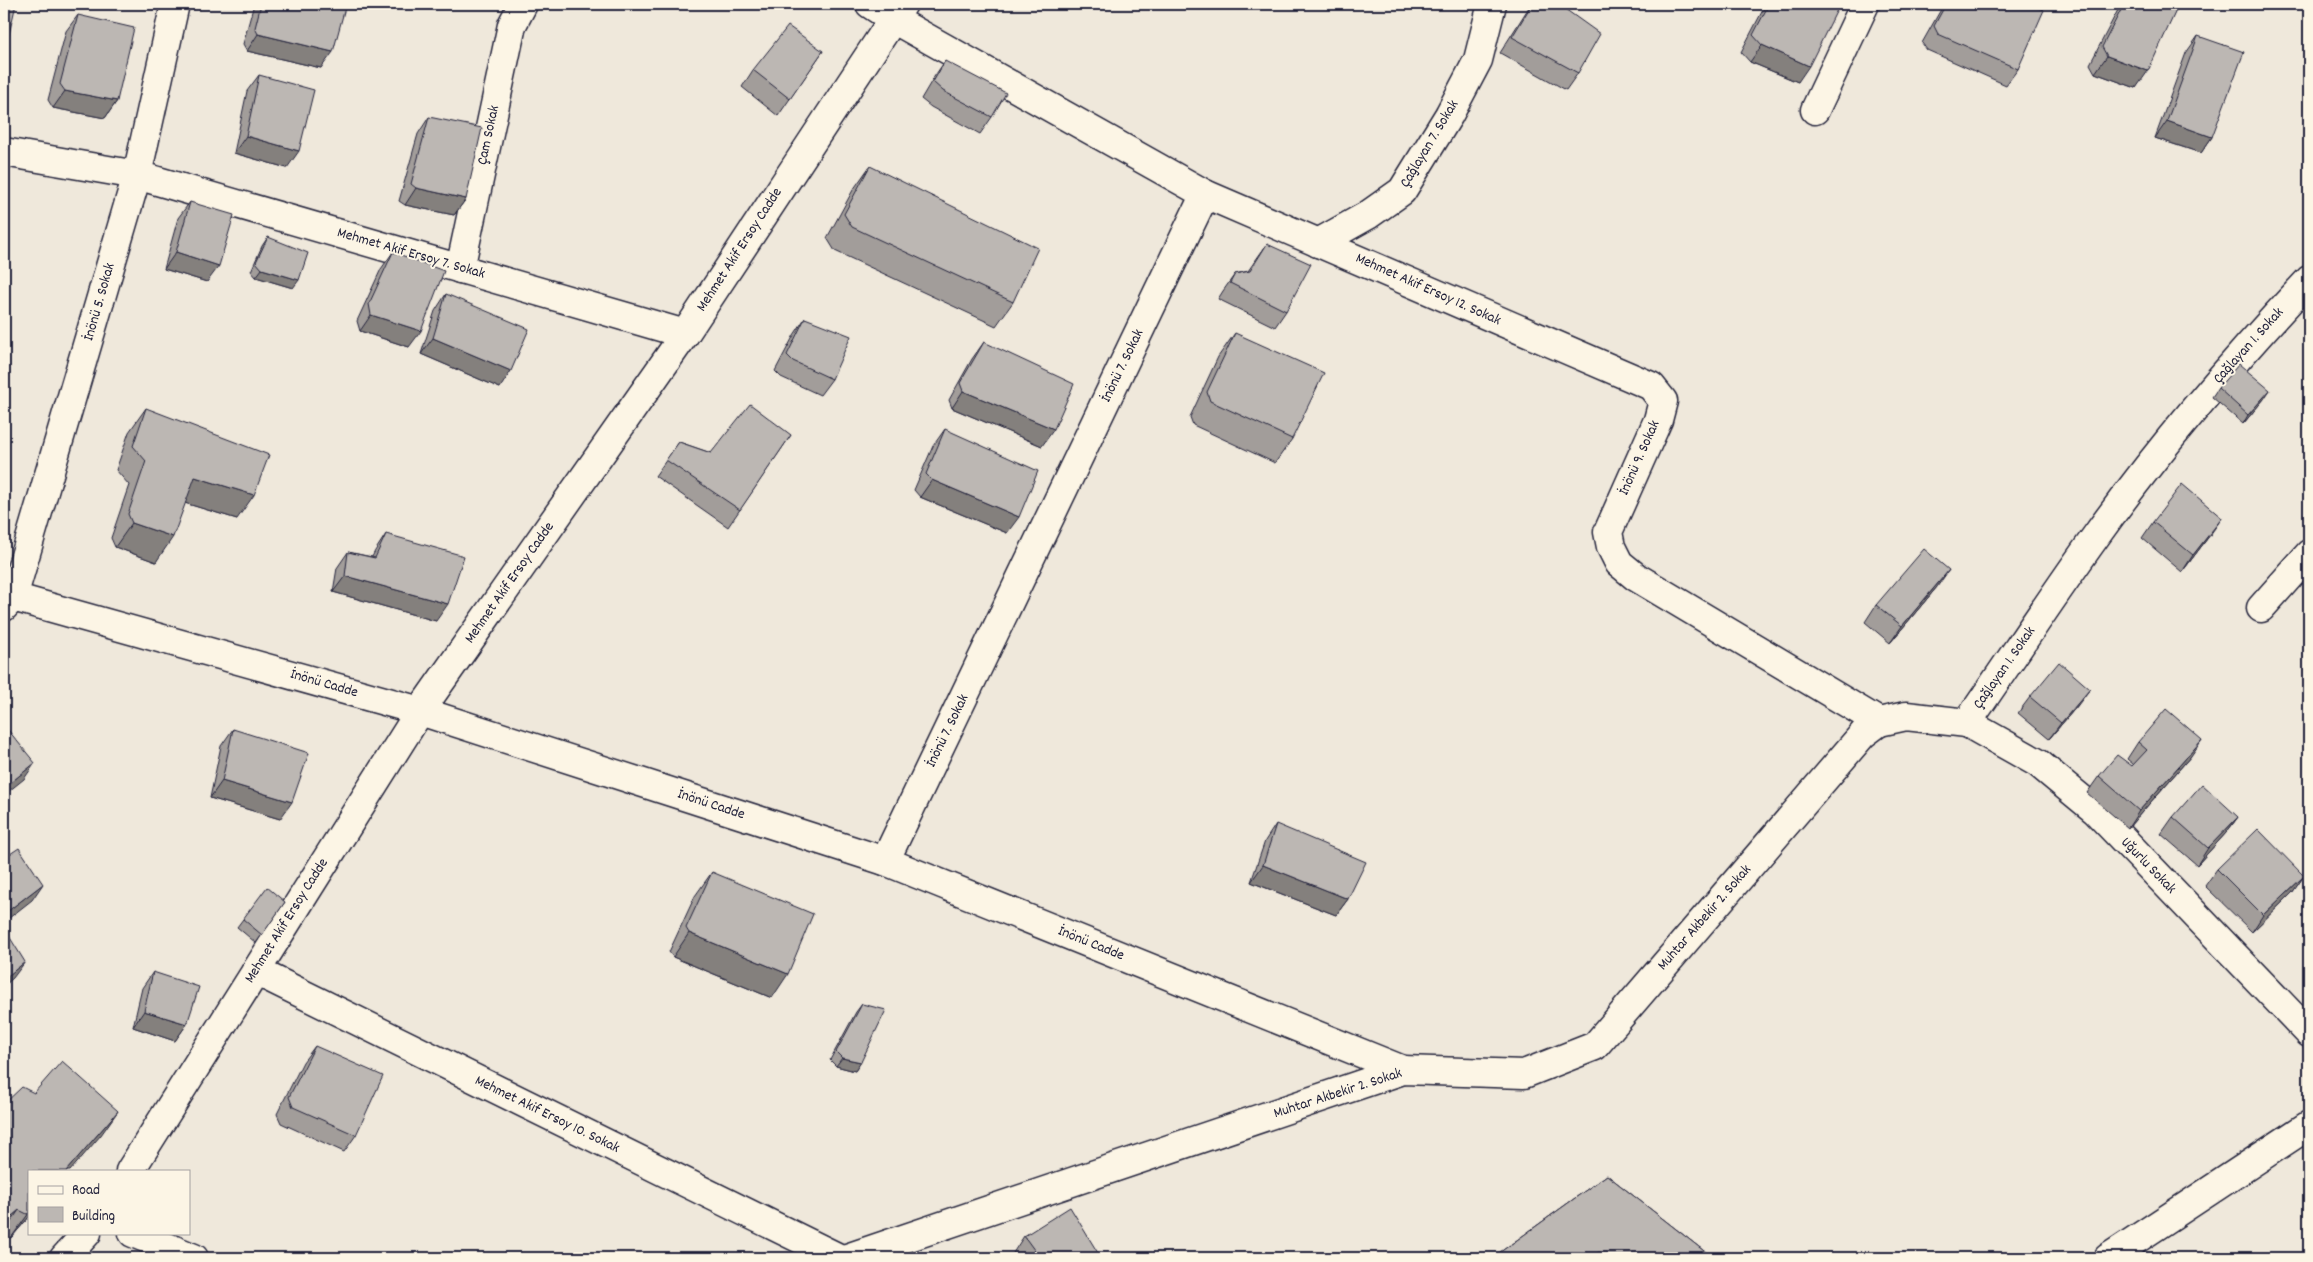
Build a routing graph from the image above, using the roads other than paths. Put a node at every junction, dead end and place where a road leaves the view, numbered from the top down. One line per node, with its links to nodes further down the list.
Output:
1 (175, 4): 9 (street, İnönü 5. Sokak)
2 (523, 4): 12 (street, Çam Sokak)
3 (870, 4): 6 (street)
4 (1492, 4): 11 (street, Çağlayan 7. Sokak)
5 (1864, 4): 7 (street)
6 (898, 11): 10 (street); 14 (street, Mehmet Akif Ersoy Cadde)
7 (1815, 110)
8 (4, 152): 9 (street, Mehmet Akif Ersoy 7. Sokak)
9 (137, 175): 12 (street, Mehmet Akif Ersoy 7. Sokak); 17 (street, İnönü 5. Sokak)
10 (1205, 194): 11 (street, Mehmet Akif Ersoy 12. Sokak); 22 (street, İnönü 7. Sokak)
11 (1318, 243): 15 (street, Mehmet Akif Ersoy 12. Sokak)
12 (460, 268): 14 (street, Mehmet Akif Ersoy 7. Sokak)
13 (2309, 280): 21 (street, Çağlayan 1. Sokak)
14 (685, 334): 19 (street, Mehmet Akif Ersoy Cadde)
15 (1651, 386): 20 (street, İnönü 9. Sokak)
16 (2309, 554): 18 (street)
17 (8, 602): 19 (street, İnönü Cadde)
18 (2261, 608)
19 (420, 711): 22 (street, İnönü Cadde); 23 (street, Mehmet Akif Ersoy Cadde)
20 (1879, 722): 21 (street, Çağlayan 1. Sokak); 25 (street, Muhtar Akbekir 2. Sokak)
21 (1967, 723): 24 (street, Uğurlu Sokak)
22 (885, 861): 25 (street, İnönü Cadde)
23 (256, 971): 27 (street, Mehmet Akif Ersoy Cadde); 32 (street, Mehmet Akif Ersoy 10. Sokak)
24 (2309, 1033)
25 (1403, 1070): 33 (street, Muhtar Akbekir 2. Sokak)
26 (2309, 1125): 34 (street)
27 (131, 1170)
28 (86, 1234): 30 (street)
29 (135, 1234): 31 (street)
30 (64, 1258)
31 (194, 1258)
32 (839, 1258)
33 (847, 1258)
34 (2108, 1258)

